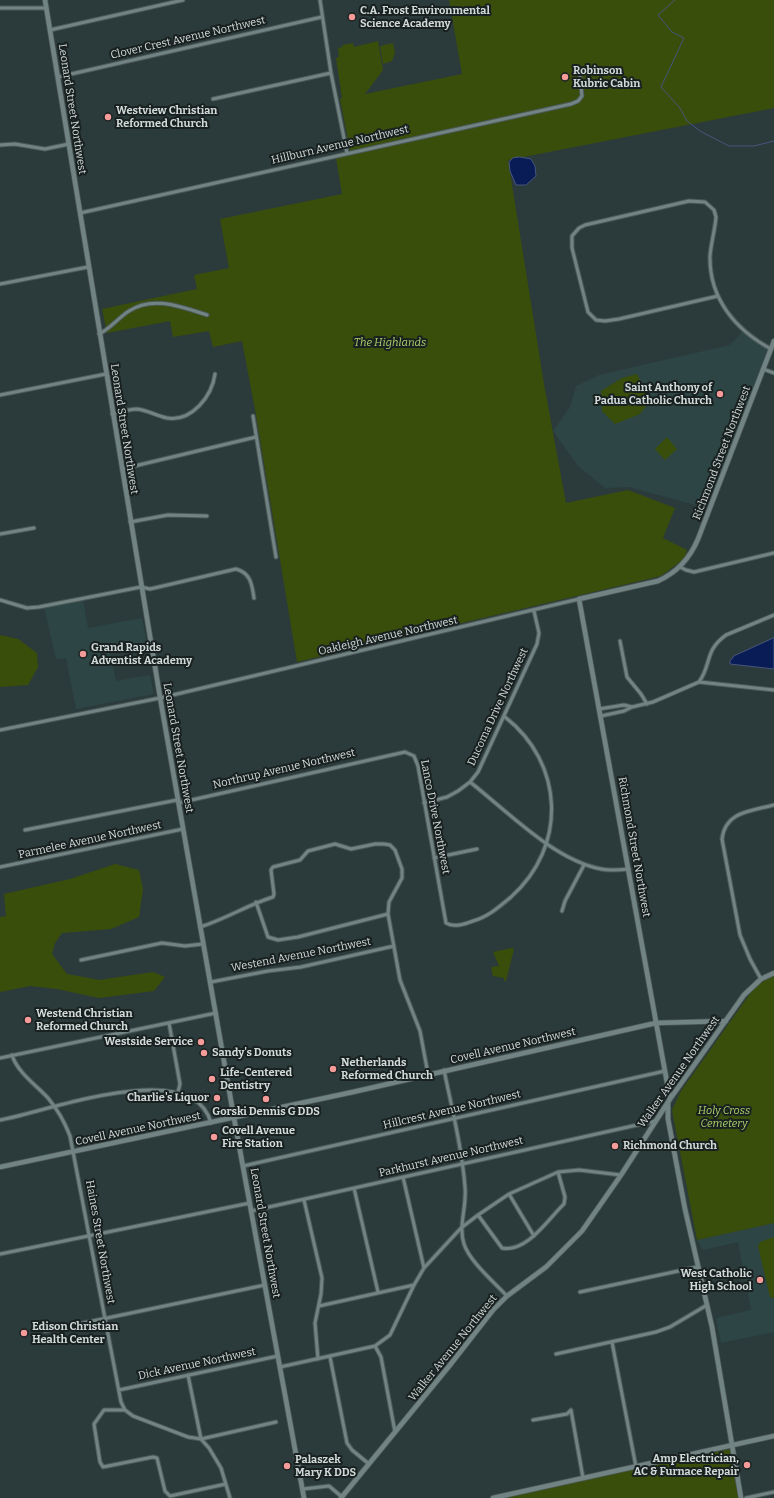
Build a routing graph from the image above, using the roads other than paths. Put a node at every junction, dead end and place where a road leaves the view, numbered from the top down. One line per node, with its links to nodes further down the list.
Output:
1 (45, 0): 5 (street, Leonard Street Northwest)
2 (183, 0): 7 (street)
3 (320, 0): 6 (street)
4 (0, 8): 5 (street)
5 (46, 8): 7 (street, Leonard Street Northwest)
6 (322, 17): 8 (street); 9 (street, Clover Crest Avenue Northwest)
7 (50, 30): 9 (street, Leonard Street Northwest)
8 (331, 73): 11 (street); 14 (street)
9 (58, 77): 12 (street, Leonard Street Northwest)
10 (580, 77): 14 (street, Hillburn Avenue Northwest)
11 (213, 99)
12 (69, 144): 13 (street); 15 (street, Leonard Street Northwest)
13 (0, 145)
14 (347, 153): 15 (street, Hillburn Avenue Northwest)
15 (80, 213): 16 (street, Leonard Street Northwest)
16 (88, 267): 17 (street); 20 (street, Leonard Street Northwest)
17 (0, 284)
18 (718, 296): 18 (street); 22 (street)
19 (207, 315): 20 (street)
20 (99, 334): 25 (street, Leonard Street Northwest)
21 (774, 341): 22 (street, Richmond Street Northwest)
22 (771, 349): 23 (street, Richmond Street Northwest)
23 (763, 369): 24 (street); 38 (street, Richmond Street Northwest)
24 (774, 373)
25 (106, 374): 27 (street); 28 (street, Leonard Street Northwest)
26 (215, 374): 28 (street)
27 (0, 395)
28 (112, 414): 31 (street, Leonard Street Northwest)
29 (253, 416): 30 (street)
30 (256, 437): 31 (street); 37 (street)
31 (121, 469): 33 (street, Leonard Street Northwest)
32 (207, 516): 33 (street)
33 (130, 522): 39 (street, Leonard Street Northwest)
34 (34, 528): 35 (street)
35 (0, 534)
36 (774, 553): 38 (street)
37 (276, 557)
38 (680, 566): 41 (street, Oakleigh Avenue Northwest)
39 (141, 587): 40 (street); 42 (street); 48 (street, Leonard Street Northwest)
40 (254, 598)
41 (579, 599): 43 (street, Oakleigh Avenue Northwest); 51 (street, Richmond Street Northwest)
42 (0, 600)
43 (534, 610): 48 (street, Oakleigh Avenue Northwest); 53 (street, Ducoma Drive Northwest)
44 (774, 615): 46 (street)
45 (620, 642): 49 (street)
46 (698, 682): 47 (street); 49 (street)
47 (774, 690)
48 (160, 698): 54 (street, Oakleigh Avenue Northwest); 57 (street, Leonard Street Northwest)
49 (647, 704): 50 (street)
50 (632, 707): 51 (street); 52 (street)
51 (600, 710): 52 (street, Richmond Street Northwest)
52 (601, 716): 67 (street, Richmond Street Northwest)
53 (504, 717): 56 (street, Ducoma Drive Northwest); 62 (street)
54 (0, 730)
55 (395, 753): 57 (street, Northrup Avenue Northwest); 58 (street, Lanco Drive Northwest)
56 (470, 782): 58 (street, Ducoma Drive Northwest); 62 (street)
57 (178, 802): 60 (street, Leonard Street Northwest); 61 (street, Northrup Avenue Northwest)
58 (424, 803): 64 (street, Lanco Drive Northwest)
59 (774, 805): 76 (street)
60 (183, 829): 66 (street, Parmelee Avenue Northwest); 71 (street, Leonard Street Northwest)
61 (25, 830)
62 (546, 845): 64 (street, Lanco Drive Northwest); 65 (street)
63 (477, 849): 64 (street)
64 (434, 858)
65 (584, 865): 67 (street); 69 (street)
66 (0, 867)
67 (629, 869): 81 (street, Richmond Street Northwest)
68 (256, 902): 70 (street); 70 (street); 71 (street)
69 (562, 911)
70 (388, 914): 73 (street)
71 (200, 927): 72 (street, Leonard Street Northwest)
72 (204, 944): 74 (street); 77 (street, Leonard Street Northwest)
73 (394, 946): 77 (street, Westend Avenue Northwest); 86 (street)
74 (81, 960)
75 (774, 972): 76 (street, Walker Avenue Northwest)
76 (761, 979): 79 (street, Walker Avenue Northwest)
77 (211, 982): 78 (street, Leonard Street Northwest)
78 (216, 1013): 80 (street); 90 (street, Leonard Street Northwest)
79 (726, 1021): 81 (street, Covell Avenue Northwest); 88 (street, Walker Avenue Northwest)
80 (169, 1023): 82 (street); 87 (street)
81 (656, 1023): 84 (street, Covell Avenue Northwest); 85 (street, Richmond Street Northwest)
82 (12, 1055): 83 (street); 89 (street, Haines Street Northwest)
83 (0, 1058)
84 (444, 1070): 86 (street, Covell Avenue Northwest); 91 (street)
85 (665, 1071): 88 (street, Richmond Street Northwest); 91 (street, Hillcrest Avenue Northwest)
86 (428, 1074): 90 (street, Covell Avenue Northwest)
87 (178, 1092): 89 (street); 94 (street)
88 (669, 1101): 93 (street, Walker Avenue Northwest); 112 (street, Richmond Street Northwest)
89 (55, 1108): 92 (street); 95 (street, Haines Street Northwest)
90 (234, 1118): 94 (street, Covell Avenue Northwest); 97 (street, Leonard Street Northwest)
91 (454, 1119): 96 (street); 97 (street, Hillcrest Avenue Northwest)
92 (0, 1120)
93 (655, 1121): 96 (street, Parkhurst Avenue Northwest); 100 (street, Walker Avenue Northwest)
94 (211, 1123): 95 (street, Covell Avenue Northwest)
95 (74, 1152): 98 (street, Covell Avenue Northwest); 109 (street, Haines Street Northwest)
96 (463, 1163): 101 (street, Parkhurst Avenue Northwest); 108 (street)
97 (243, 1166): 105 (street, Leonard Street Northwest)
98 (0, 1168)
99 (558, 1172): 100 (street); 103 (street); 110 (street)
100 (621, 1175): 118 (street, Walker Avenue Northwest)
101 (404, 1177): 102 (street, Parkhurst Avenue Northwest); 113 (street)
102 (354, 1188): 104 (street, Parkhurst Avenue Northwest); 116 (street)
103 (509, 1194): 107 (street); 110 (street)
104 (304, 1200): 106 (street, Parkhurst Avenue Northwest); 120 (street)
105 (250, 1203): 106 (street, Leonard Street Northwest); 109 (street)
106 (251, 1211): 114 (street, Leonard Street Northwest)
107 (478, 1214): 108 (street); 110 (street)
108 (461, 1228): 113 (street); 118 (street)
109 (90, 1236): 111 (street); 121 (street, Haines Street Northwest)
110 (534, 1236)
111 (0, 1254)
112 (697, 1267): 117 (street); 119 (street, Richmond Street Northwest)
113 (424, 1268): 115 (street)
114 (265, 1285): 121 (street); 126 (street, Leonard Street Northwest)
115 (414, 1285): 116 (street); 124 (street)
116 (378, 1292): 120 (street)
117 (580, 1292)
118 (507, 1296): 135 (street, Walker Avenue Northwest)
119 (707, 1305): 123 (street); 138 (street, Richmond Street Northwest)
120 (319, 1306): 128 (street)
121 (105, 1319): 122 (street); 131 (street, Haines Street Northwest)
122 (45, 1331)
123 (612, 1342): 125 (street); 140 (street)
124 (376, 1346): 127 (street); 135 (street)
125 (556, 1354)
126 (278, 1356): 129 (street, Leonard Street Northwest); 130 (street, Dick Avenue Northwest)
127 (330, 1357): 128 (street); 139 (street)
128 (318, 1359): 129 (street)
129 (280, 1367): 143 (street, Leonard Street Northwest)
130 (188, 1375): 131 (street, Dick Avenue Northwest); 137 (street)
131 (119, 1390): 132 (street, Haines Street Northwest)
132 (125, 1410): 137 (street); 142 (street)
133 (532, 1420): 141 (street)
134 (276, 1422): 137 (street)
135 (395, 1432): 139 (street, Walker Avenue Northwest)
136 (774, 1436): 138 (street)
137 (201, 1439): 142 (street)
138 (733, 1445): 140 (street); 149 (street, Richmond Street Northwest)
139 (370, 1464): 145 (street, Walker Avenue Northwest)
140 (636, 1467): 141 (street)
141 (583, 1478): 148 (street)
142 (226, 1484): 146 (street)
143 (303, 1489): 145 (street); 147 (street, Leonard Street Northwest)
144 (774, 1492): 150 (street)
145 (342, 1497)
146 (230, 1498)
147 (304, 1498)
148 (493, 1498)
149 (741, 1498)
150 (746, 1498)

